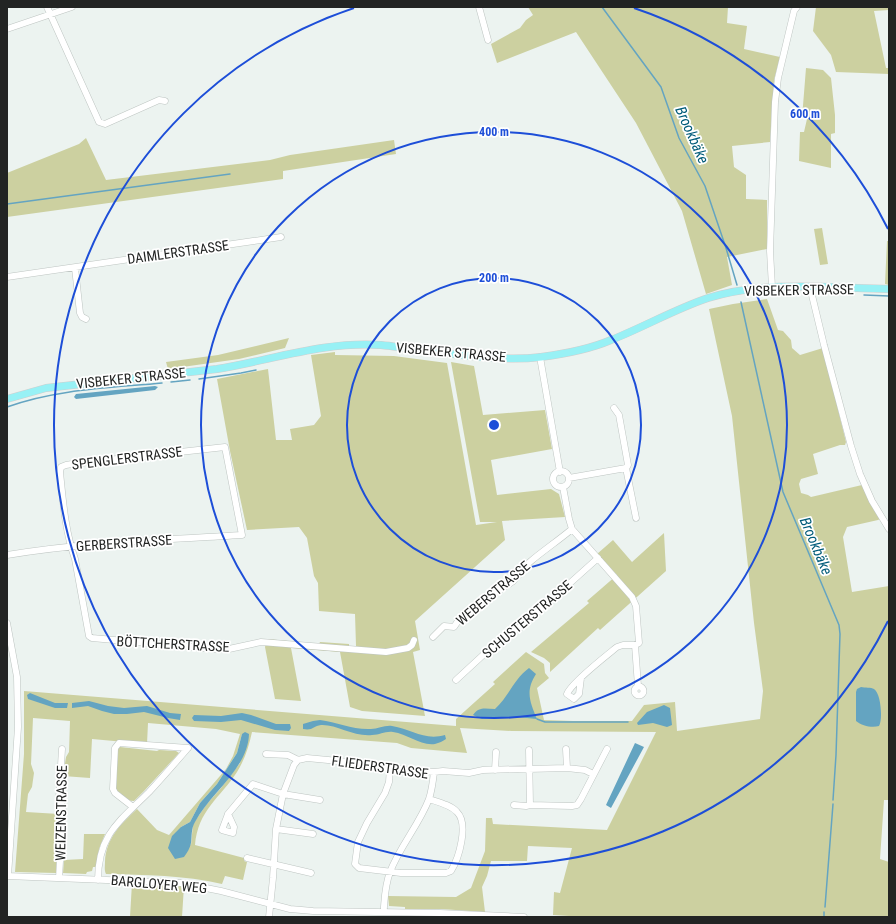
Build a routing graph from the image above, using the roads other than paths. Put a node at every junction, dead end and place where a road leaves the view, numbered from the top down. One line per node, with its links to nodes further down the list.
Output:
1 (47, 7): 5 (street)
2 (72, 7): 5 (street)
3 (479, 7): 7 (street)
4 (797, 7): 12 (street)
5 (50, 15): 6 (street); 8 (street)
6 (7, 29)
7 (488, 40)
8 (165, 101)
9 (281, 238): 10 (street, DAIMLERSTRASSE)
10 (74, 268): 11 (street, DAIMLERSTRASSE); 15 (street)
11 (7, 277)
12 (772, 287): 13 (main road, VISBEKER STRASSE); 16 (main road, VISBEKER STRASSE)
13 (810, 287): 14 (main road, VISBEKER STRASSE); 26 (street)
14 (889, 289)
15 (86, 319)
16 (540, 357): 17 (main road, VISBEKER STRASSE); 21 (street)
17 (7, 399)
18 (614, 408): 20 (street)
19 (225, 447): 27 (street, SPENGLERSTRASSE); 27 (street, GERBERSTRASSE)
20 (626, 468): 22 (street); 24 (street)
21 (560, 472): 22 (street); 23 (street)
22 (569, 478): 23 (street)
23 (563, 487): 25 (street)
24 (636, 518)
25 (572, 528): 29 (street); 31 (street, WEBERSTRASSE)
26 (889, 529)
27 (71, 547): 28 (street, GERBERSTRASSE); 32 (street, BÖTTCHERSTRASSE)
28 (7, 555)
29 (598, 558): 33 (street); 35 (street, SCHUSTERSTRASSE)
30 (7, 623): 63 (street)
31 (433, 637)
32 (414, 640)
33 (635, 645): 34 (street); 36 (street)
34 (581, 678)
35 (456, 680)
36 (638, 686)
37 (62, 749): 64 (street, WEIZENSTRASSE)
38 (566, 749): 46 (street)
39 (607, 749): 49 (street)
40 (529, 750): 45 (street)
41 (496, 752): 47 (street)
42 (266, 754): 43 (street, FLIEDERSTRASSE)
43 (298, 760): 44 (street, FLIEDERSTRASSE); 50 (street)
44 (390, 768): 48 (street, FLIEDERSTRASSE); 61 (street)
45 (529, 768): 46 (street); 47 (street); 54 (street)
46 (567, 768): 49 (street)
47 (495, 770): 48 (street)
48 (434, 772): 51 (street, FLIEDERSTRASSE)
49 (593, 774): 54 (street)
50 (283, 794): 52 (street); 56 (street); 57 (street)
51 (429, 799): 61 (street, FLIEDERSTRASSE); 61 (street)
52 (320, 800)
53 (514, 805): 54 (street)
54 (530, 805)
55 (133, 807): 55 (street); 65 (street)
56 (228, 814)
57 (276, 829): 58 (street); 60 (street)
58 (313, 834)
59 (247, 858): 60 (street)
60 (274, 864): 62 (street); 66 (street)
61 (391, 871): 67 (street, FLIEDERSTRASSE)
62 (311, 873)
63 (8, 876): 64 (street, BARGLOYER WEG)
64 (59, 878): 65 (street, BARGLOYER WEG)
65 (98, 880): 66 (street, BARGLOYER WEG)
66 (270, 904): 67 (street, BARGLOYER WEG); 68 (street)
67 (383, 915): 69 (street, BARGLOYER WEG)
68 (269, 917)
69 (524, 917)

